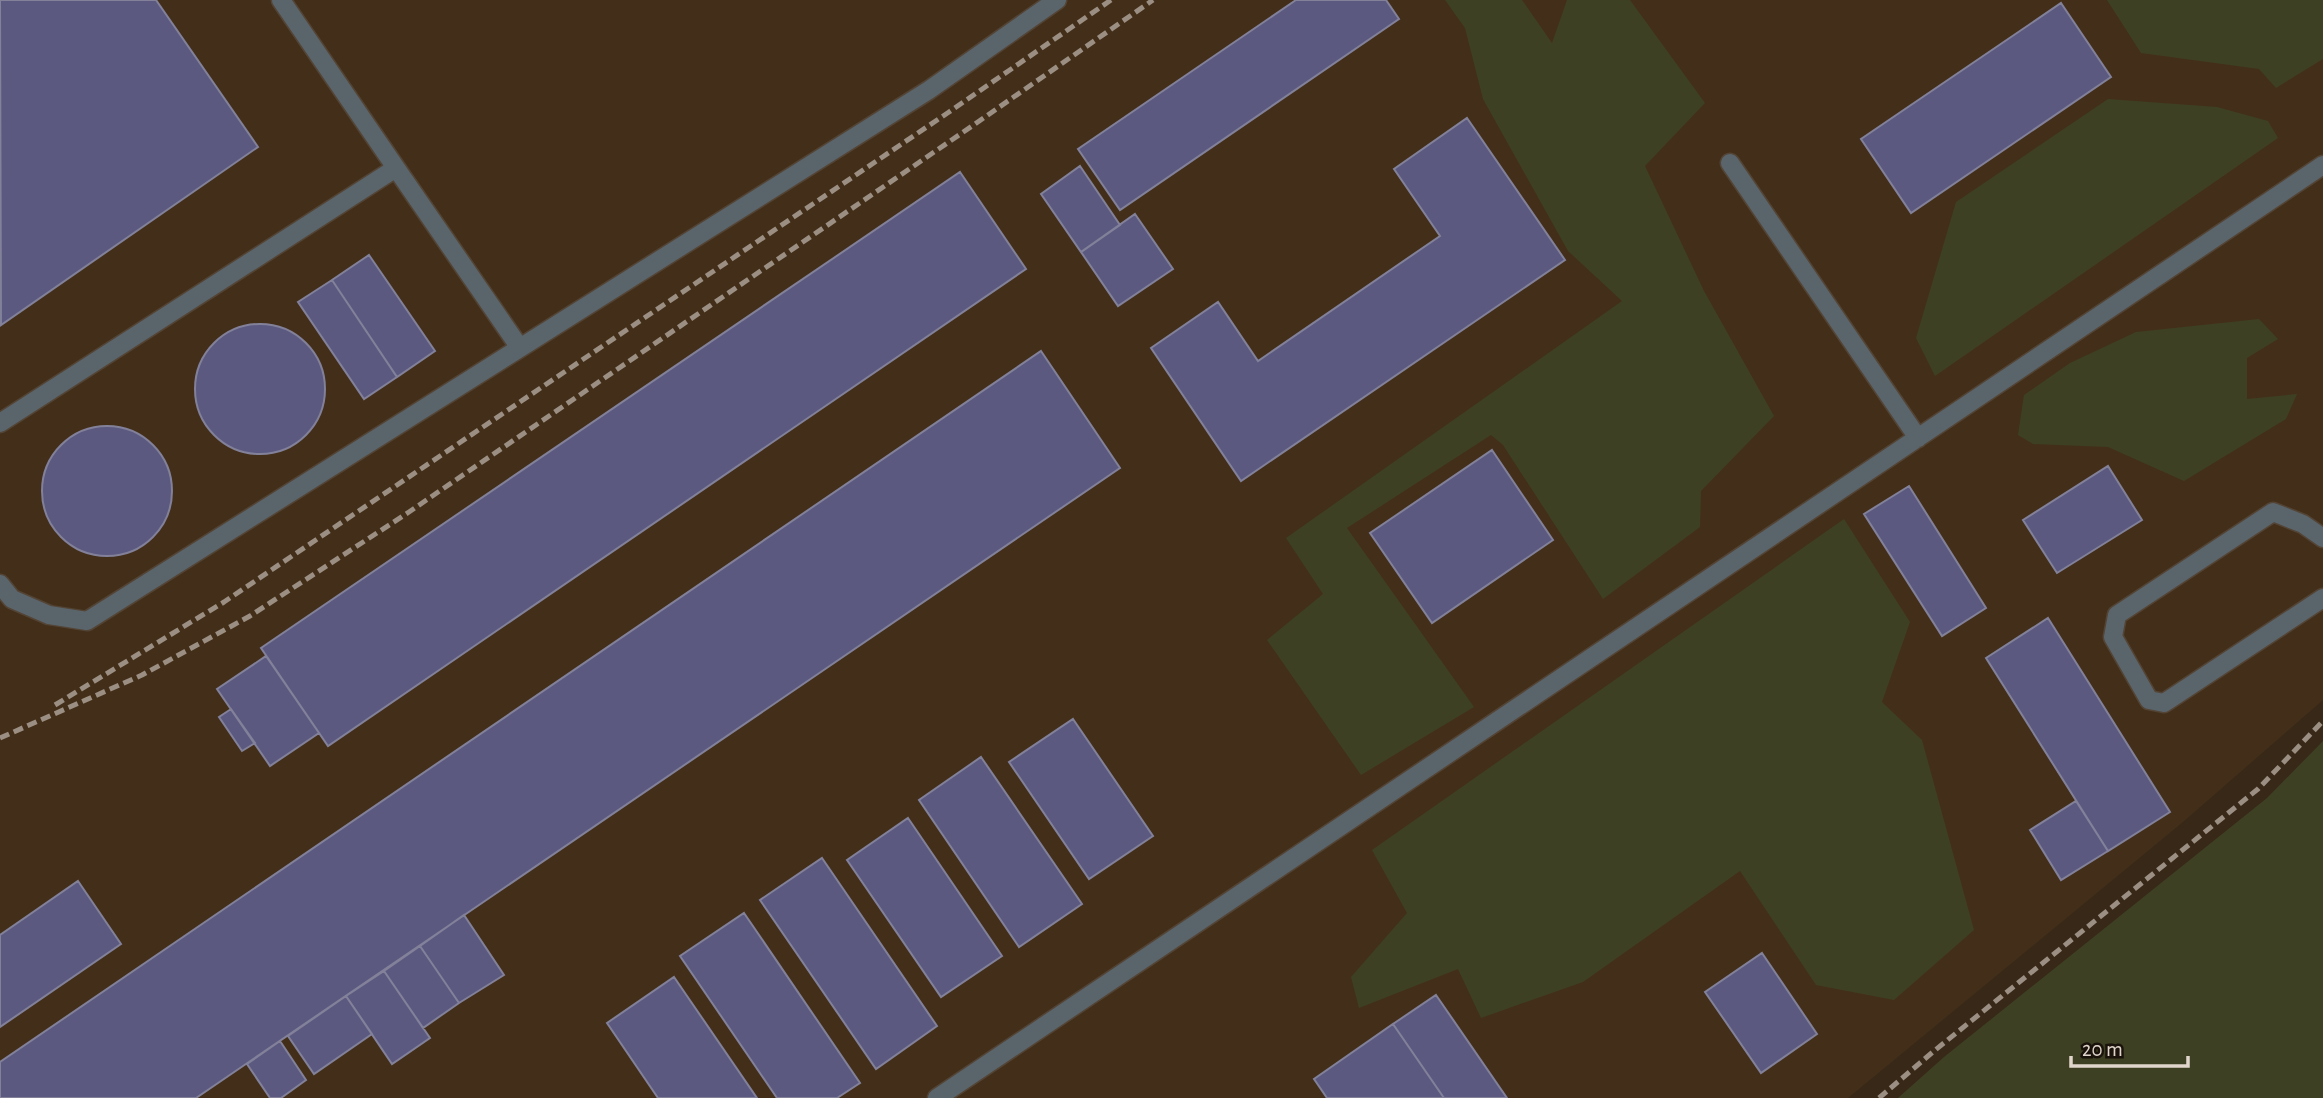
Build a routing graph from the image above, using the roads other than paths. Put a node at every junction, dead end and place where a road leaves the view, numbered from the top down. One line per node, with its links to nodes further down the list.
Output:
1 (281, 0): 5 (lane)
2 (1057, 0): 6 (lane)
3 (1730, 163): 8 (lane)
4 (2323, 165): 8 (lane)
5 (396, 168): 6 (lane); 7 (lane)
6 (520, 348): 10 (lane)
7 (0, 423)
8 (1918, 438): 12 (lane)
9 (2323, 538): 11 (lane)
10 (0, 584)
11 (2323, 598)
12 (937, 1098)

